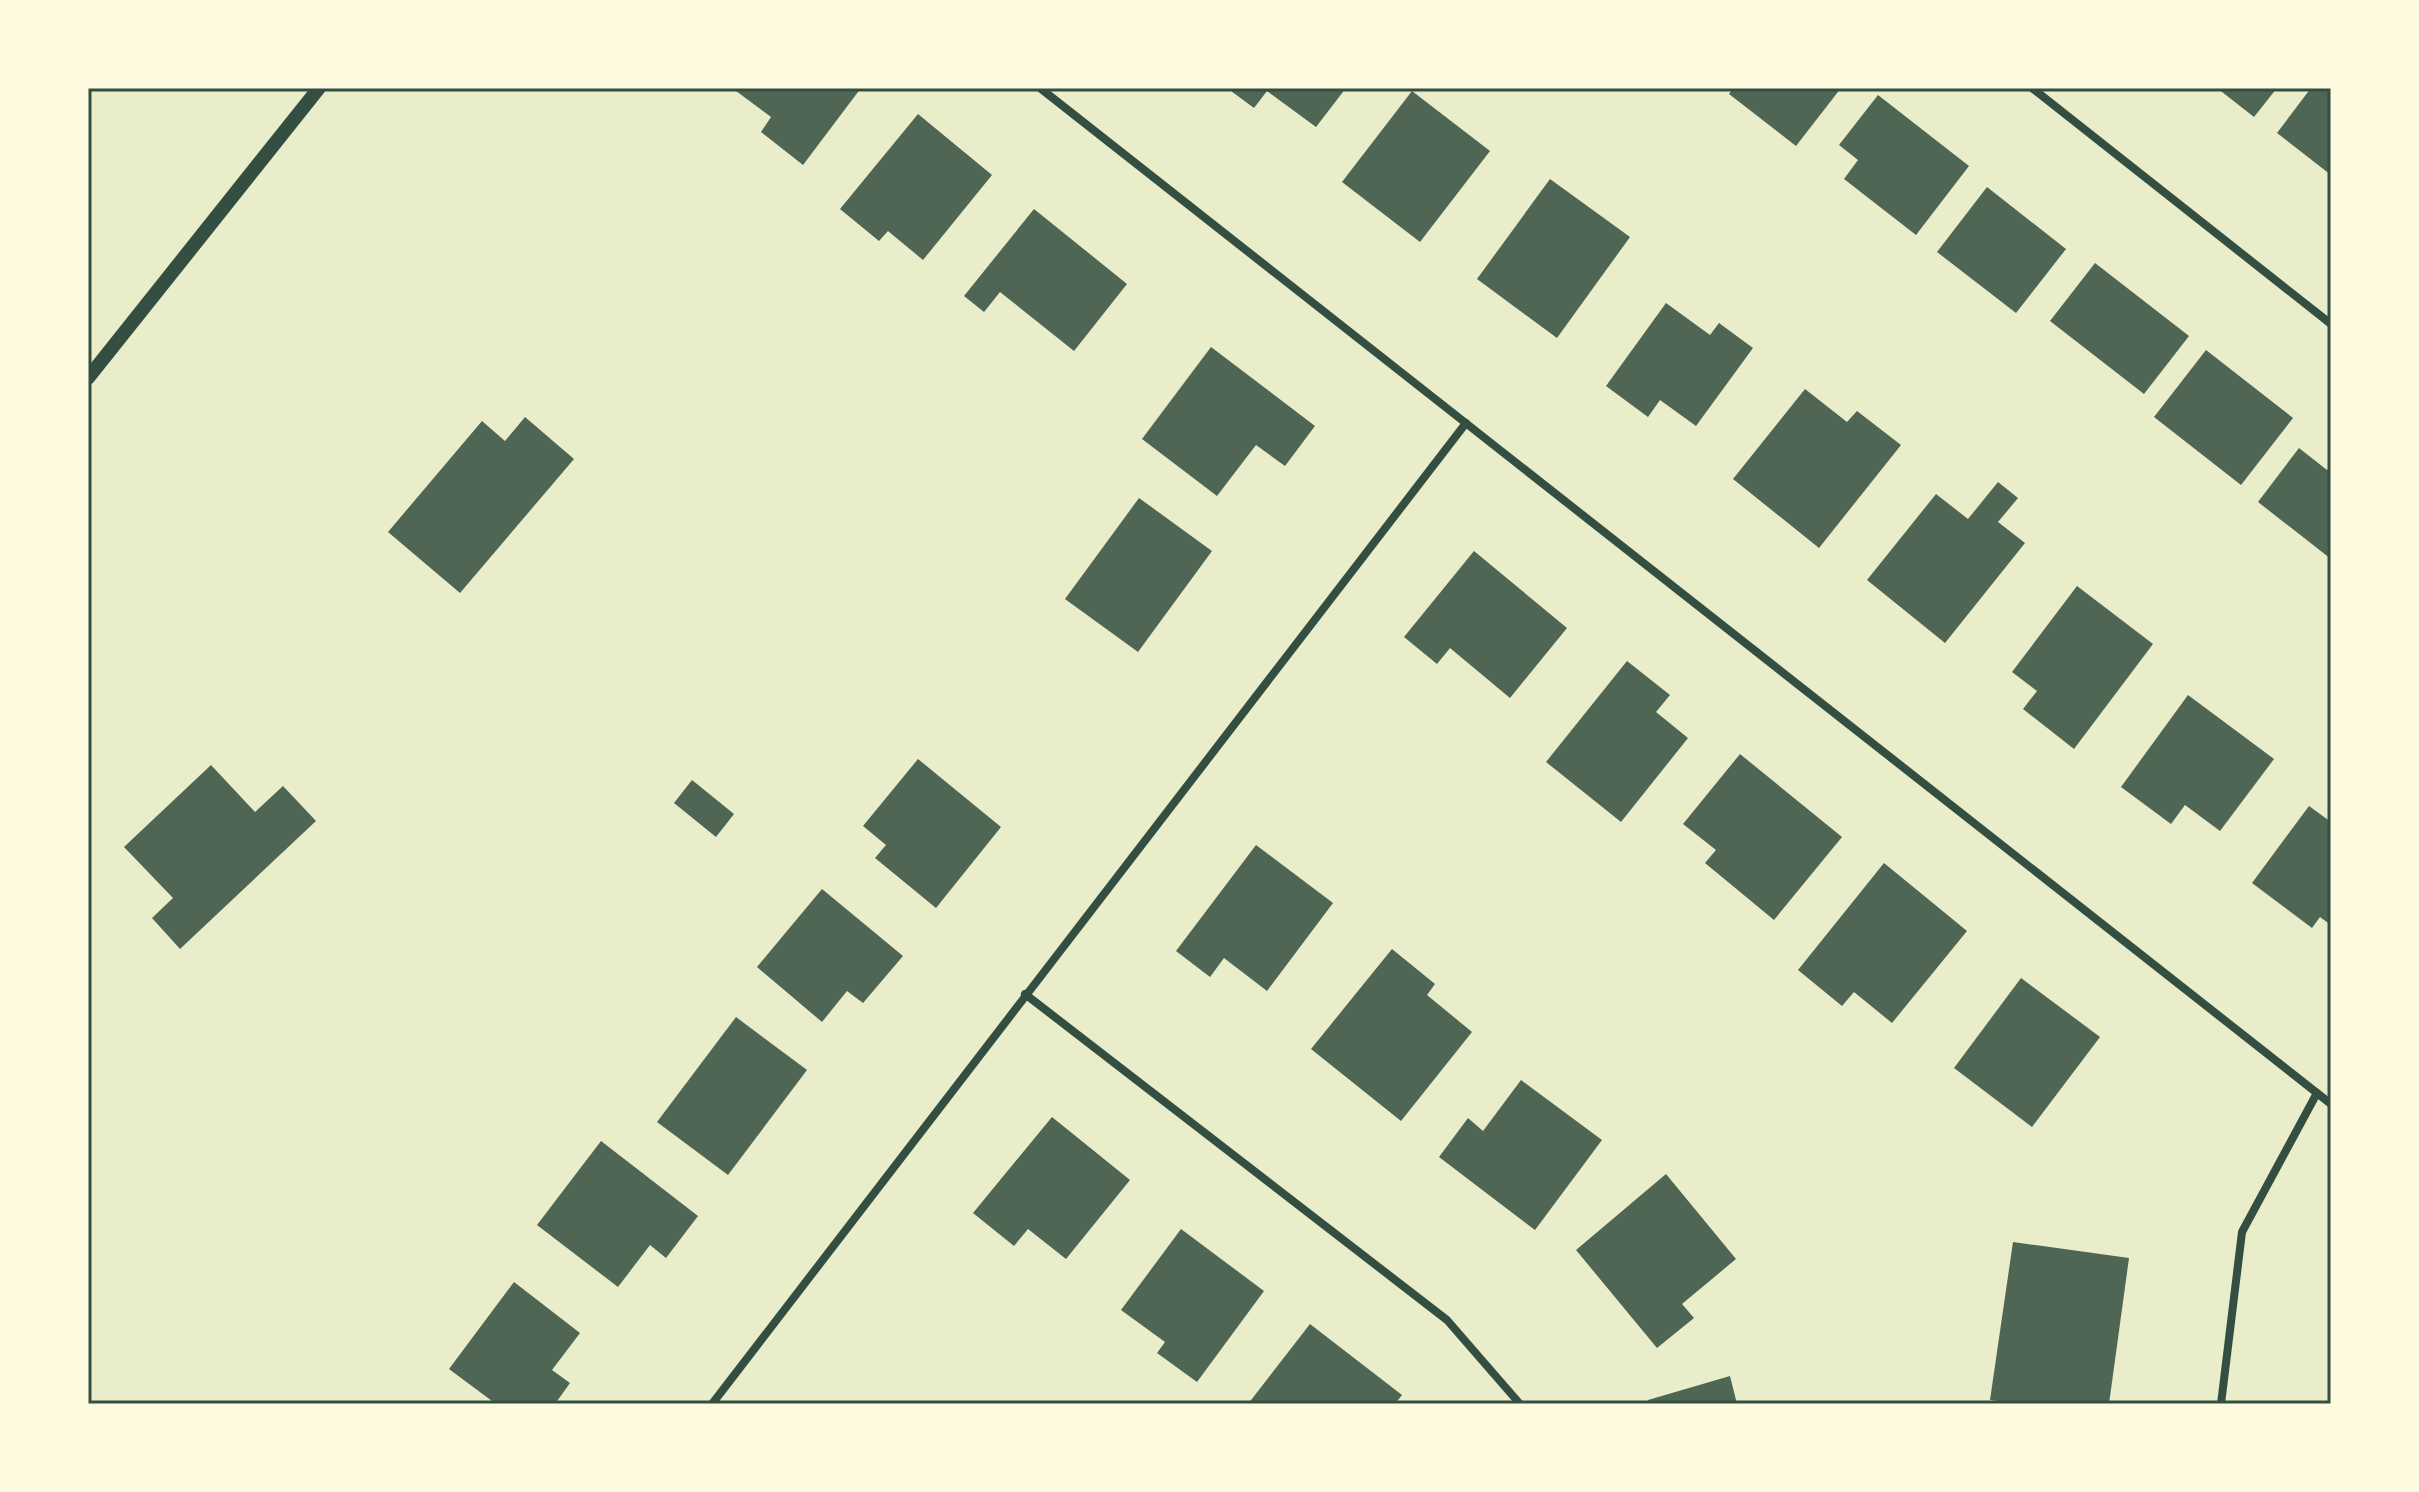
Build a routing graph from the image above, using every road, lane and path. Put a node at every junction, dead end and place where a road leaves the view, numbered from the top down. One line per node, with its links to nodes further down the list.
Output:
1 (319, 88): 5 (street)
2 (1040, 88): 6 (street)
3 (2032, 88): 4 (street)
4 (2331, 324)
5 (88, 378)
6 (1466, 423): 7 (street); 8 (street)
7 (1025, 994): 10 (street); 11 (street)
8 (2317, 1093): 9 (street); 12 (street)
9 (2331, 1104)
10 (712, 1404)
11 (1520, 1404)
12 (2221, 1404)

